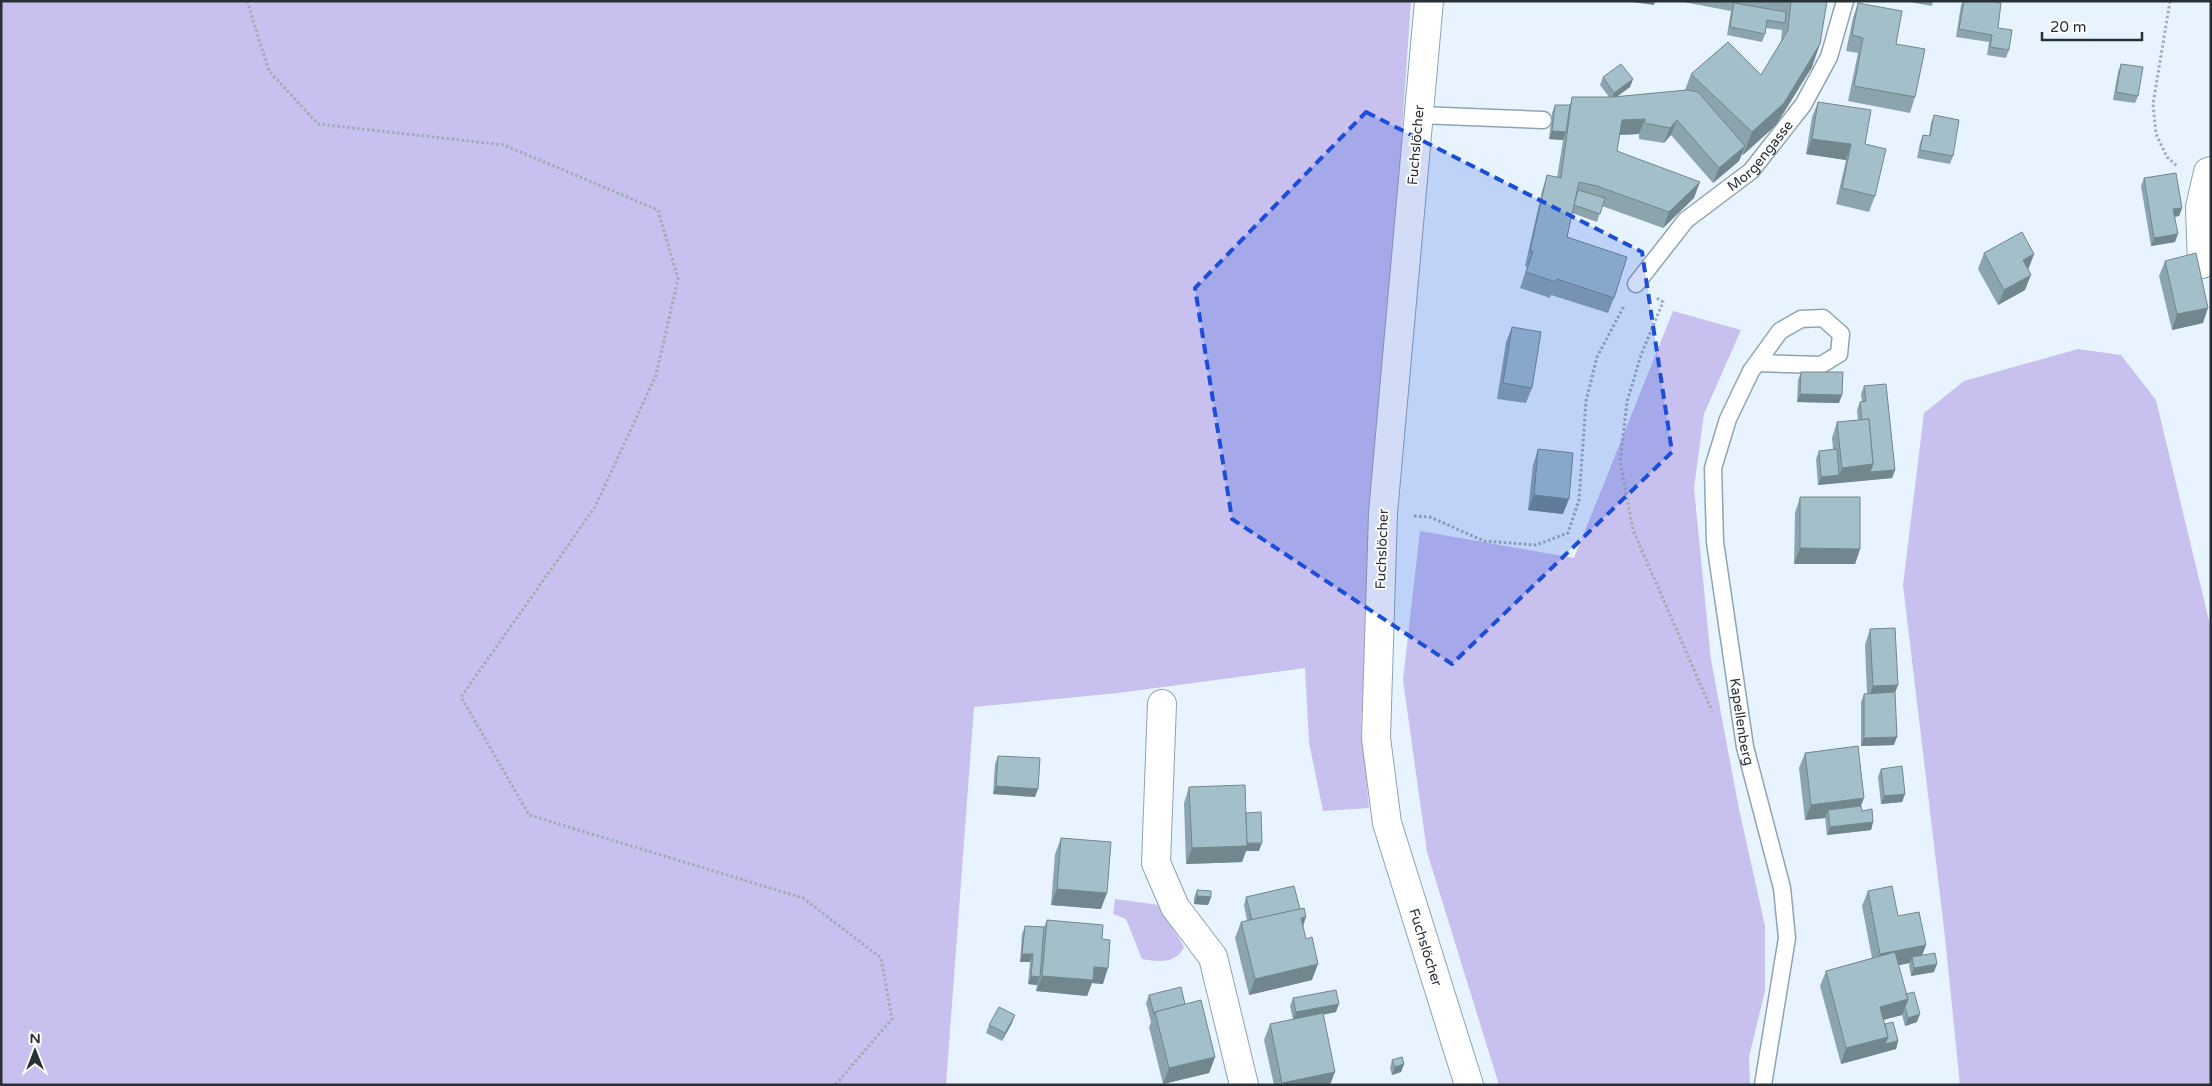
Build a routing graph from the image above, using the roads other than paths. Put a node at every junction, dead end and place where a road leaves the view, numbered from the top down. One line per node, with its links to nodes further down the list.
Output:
1 (1429, 1): 3 (street, Fuchslöcher)
2 (1844, 1): 7 (lane, Morgengasse)
3 (1419, 115): 4 (lane); 11 (street, Fuchslöcher)
4 (1543, 120)
5 (2209, 171): 6 (street)
6 (2202, 264)
7 (1636, 284)
8 (1757, 362): 8 (lane, Kapellenberg); 12 (lane, Kapellenberg)
9 (1162, 704): 10 (street)
10 (1244, 1085)
11 (1469, 1085)
12 (1763, 1085)

